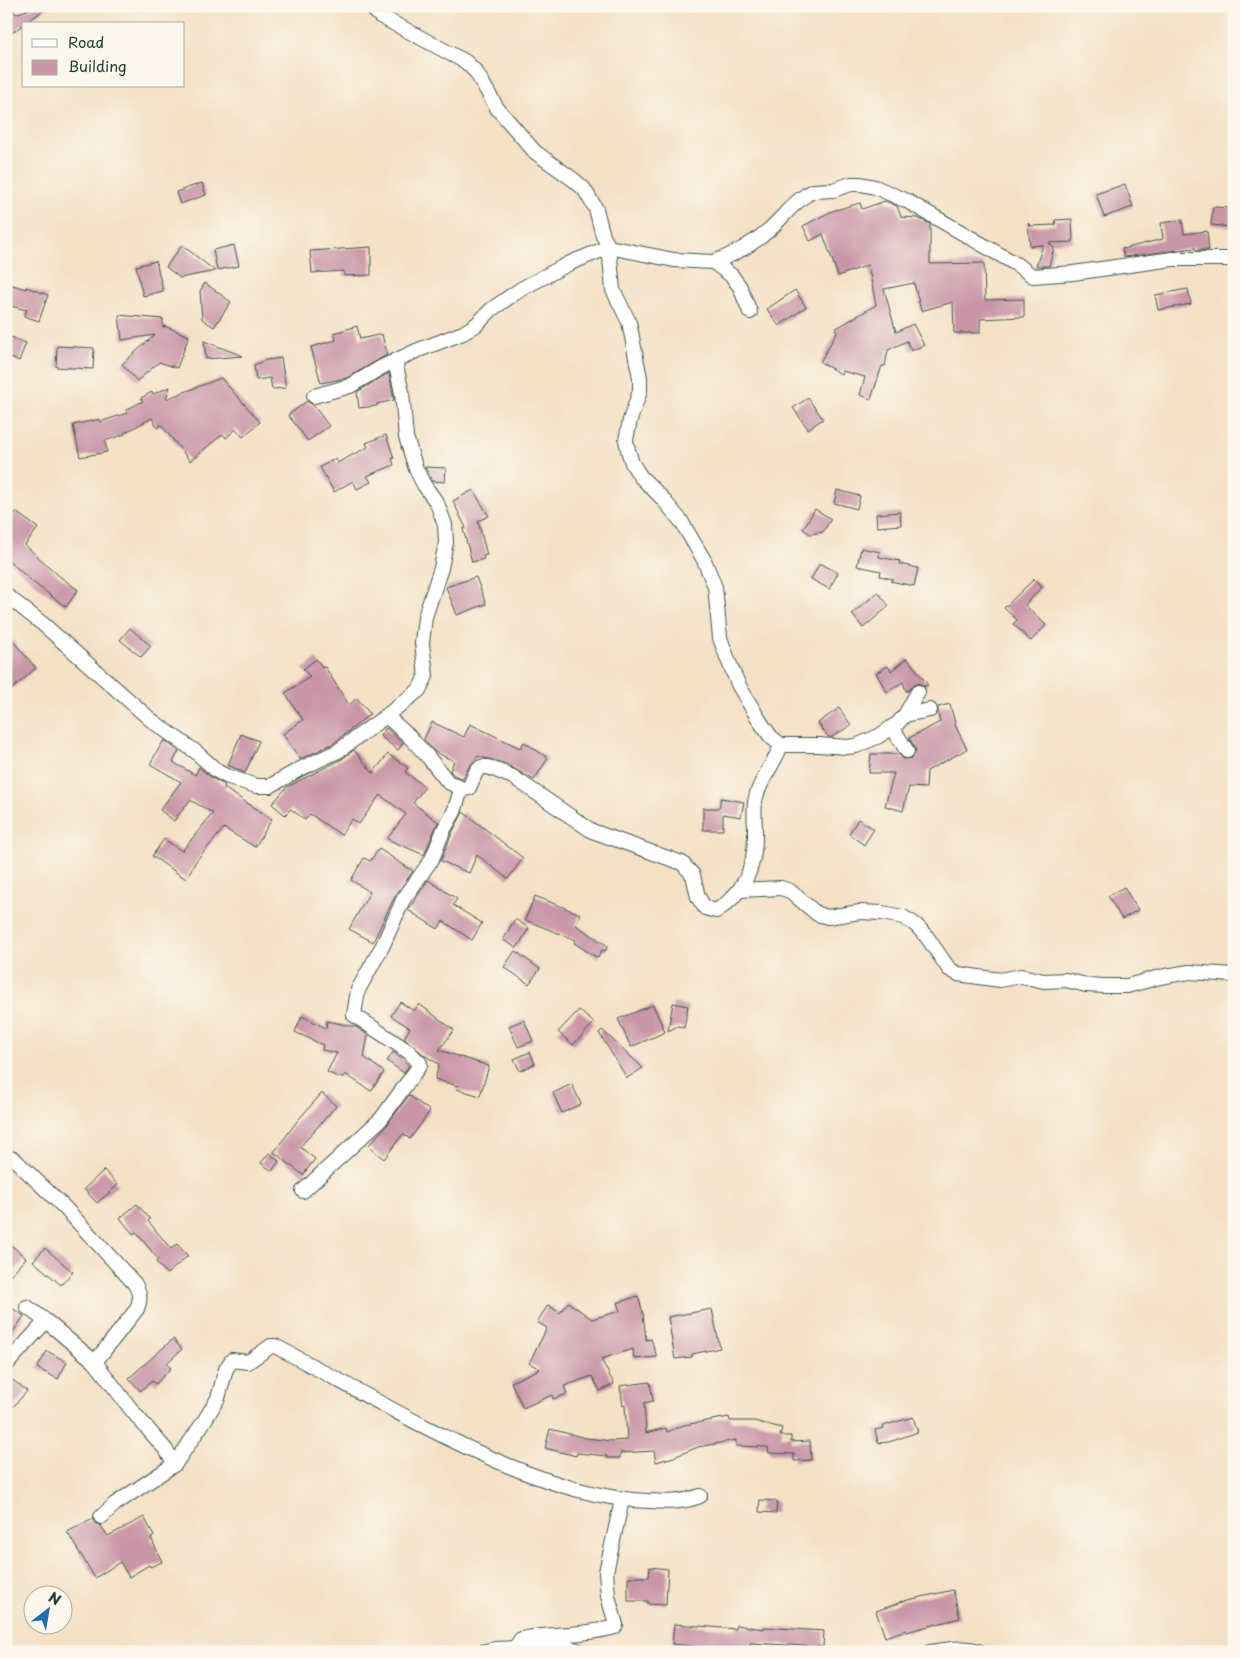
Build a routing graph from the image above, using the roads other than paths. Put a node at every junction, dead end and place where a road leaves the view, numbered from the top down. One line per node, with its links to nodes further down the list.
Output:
1 (374, 6): 2 (street)
2 (609, 247): 4 (street); 6 (street); 14 (street)
3 (1234, 259): 4 (street)
4 (713, 262): 5 (street)
5 (750, 312)
6 (395, 361): 7 (street); 12 (street)
7 (314, 396)
8 (6, 595): 12 (street)
9 (918, 692): 11 (street)
10 (930, 710): 11 (street)
11 (905, 715): 13 (street)
12 (386, 716): 16 (street)
13 (892, 727): 14 (street); 15 (street)
14 (788, 745): 17 (street)
15 (907, 751)
16 (463, 789): 17 (street); 20 (street)
17 (741, 890): 18 (street)
18 (1234, 975)
19 (6, 1157): 23 (street)
20 (303, 1191)
21 (27, 1307): 22 (street)
22 (46, 1321): 23 (street); 24 (street)
23 (95, 1362): 25 (street)
24 (6, 1365)
25 (175, 1464): 27 (street); 28 (street)
26 (700, 1496): 27 (street)
27 (622, 1500): 29 (street)
28 (101, 1517)
29 (515, 1648): 30 (street); 31 (street)
30 (481, 1652)
31 (582, 1652)
32 (930, 1652): 33 (street)
33 (980, 1652)

